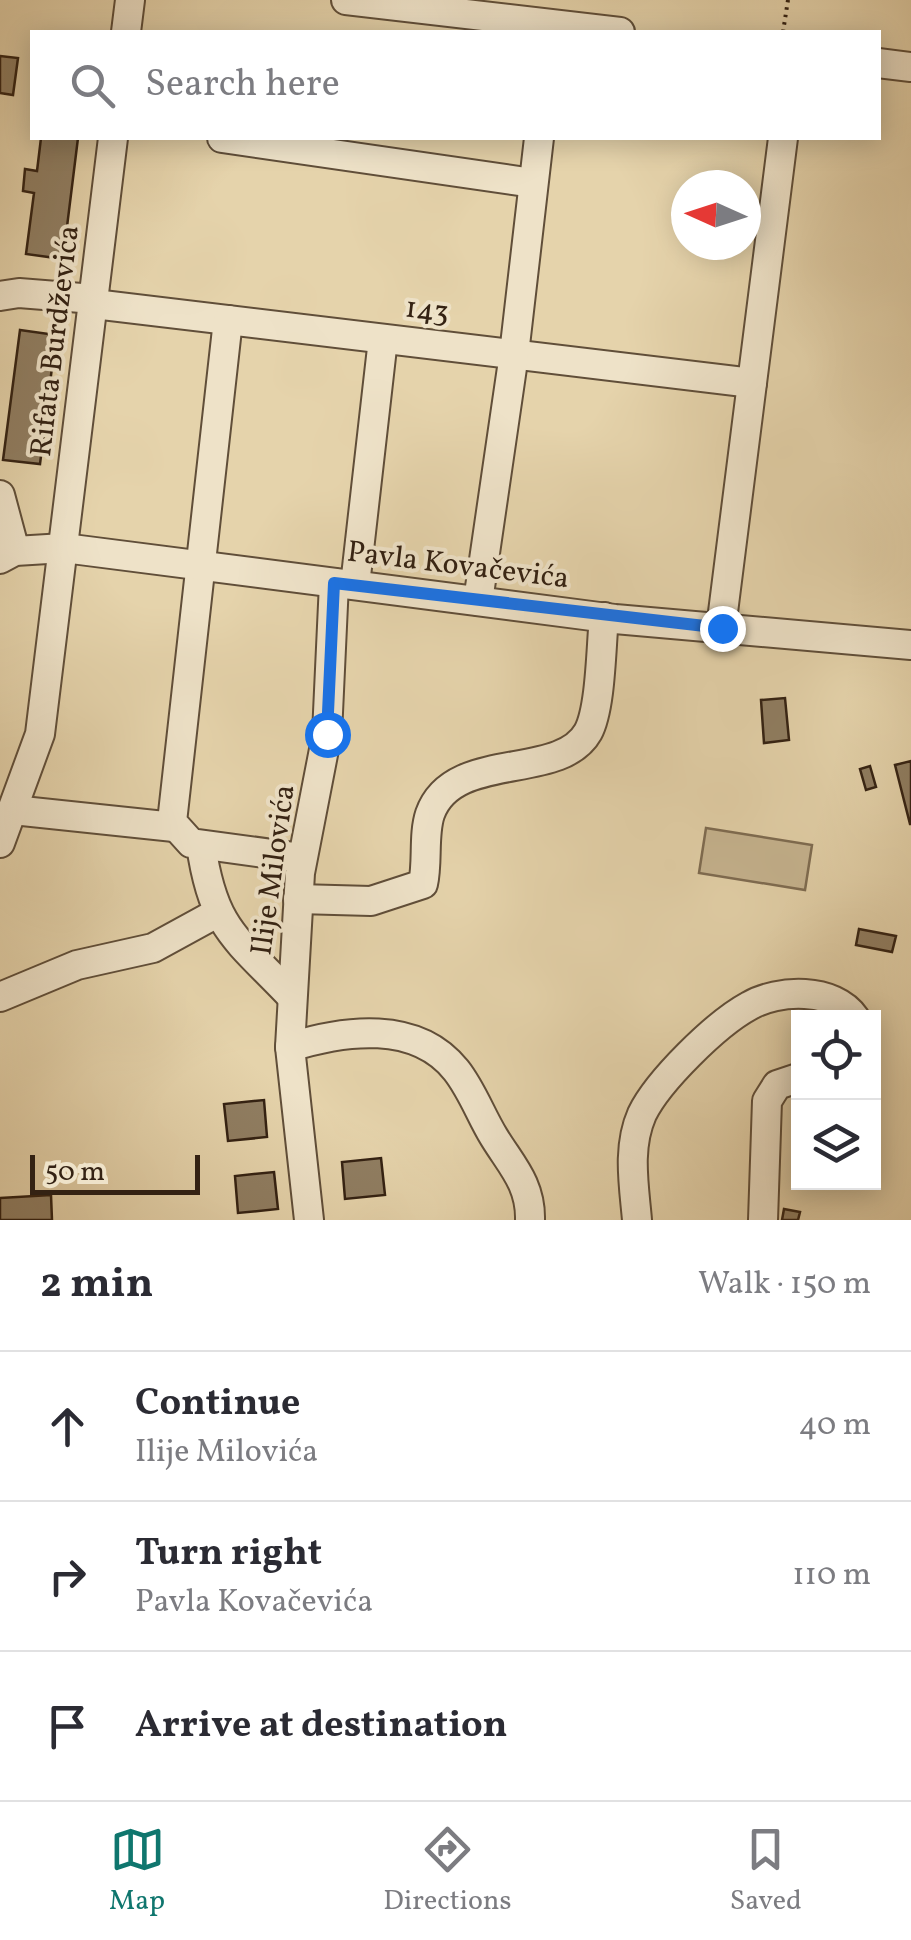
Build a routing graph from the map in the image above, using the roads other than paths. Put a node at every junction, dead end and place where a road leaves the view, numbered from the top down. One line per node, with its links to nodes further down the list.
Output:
1 (130, 0): 4 (street)
2 (346, 0): 3 (street)
3 (552, 19): 5 (street)
4 (126, 30)
5 (610, 30)
6 (881, 63): 7 (street)
7 (911, 67)
8 (113, 140): 14 (street, Rifata Burdževića)
9 (236, 140): 12 (street)
10 (538, 140): 12 (street)
11 (783, 140): 18 (street)
12 (533, 183): 17 (street)
13 (0, 296): 14 (street, 143)
14 (94, 301): 15 (street, 143); 20 (street, Rifata Burdževića)
15 (228, 320): 16 (street, 143); 22 (street)
16 (382, 339): 17 (street, 143); 23 (street, Ilije Milovića)
17 (514, 354): 18 (street, 143); 24 (street)
18 (752, 383): 26 (street)
19 (0, 495): 21 (street)
20 (64, 548): 21 (street, Pavla Kovačevića); 22 (street, Pavla Kovačevića); 28 (street, Rifata Burdževića)
21 (7, 555)
22 (201, 566): 23 (street, Pavla Kovačevića); 29 (street)
23 (344, 584): 24 (street, Pavla Kovačevića); 32 (street, Ilije Milovića)
24 (478, 601): 25 (street, Pavla Kovačevića)
25 (604, 617): 26 (street, Pavla Kovačevića); 33 (street)
26 (722, 628): 27 (street, Pavla Kovačevića)
27 (911, 645)
28 (13, 810): 29 (street); 30 (street, Rifata Burdževića)
29 (174, 827): 31 (street)
30 (0, 842)
31 (200, 846): 32 (street); 34 (street)
32 (302, 858): 33 (street, Ilije Milovića)
33 (298, 900): 35 (street, Ilije Milovića)
34 (218, 913): 35 (street); 36 (street)
35 (292, 996): 38 (street, Ilije Milovića)
36 (0, 997)
37 (847, 1010): 42 (street)
38 (290, 1047): 40 (street, Ilije Milovića); 41 (street)
39 (791, 1080): 43 (street)
40 (309, 1220)
41 (530, 1220)
42 (637, 1220)
43 (763, 1220)

